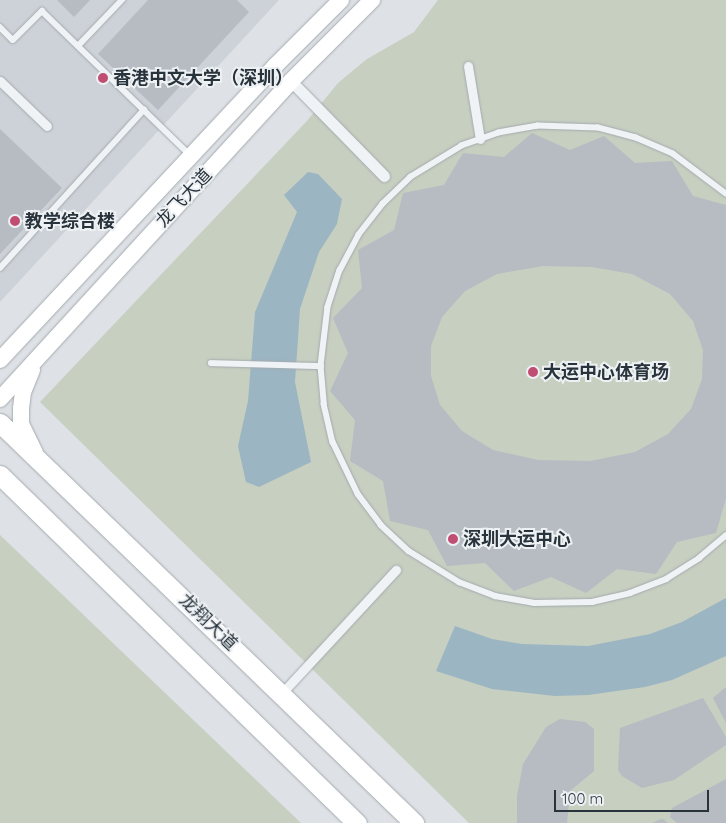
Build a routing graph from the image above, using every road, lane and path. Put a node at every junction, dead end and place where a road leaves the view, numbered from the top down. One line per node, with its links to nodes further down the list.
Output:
1 (122, 0): 5 (lane)
2 (341, 0): 12 (main road, 龙飞大道)
3 (372, 0): 8 (main road, 龙飞大道)
4 (0, 27): 5 (lane)
5 (78, 46): 9 (lane)
6 (468, 66): 11 (street)
7 (0, 81): 10 (street)
8 (291, 82): 13 (street); 18 (main road, 龙飞大道)
9 (144, 110): 12 (lane); 15 (lane)
10 (47, 126)
11 (480, 139): 14 (lane); 21 (lane)
12 (191, 156): 16 (main road, 龙飞大道)
13 (384, 176)
14 (726, 194)
15 (0, 268)
16 (16, 344): 17 (main road); 19 (main road, 龙飞大道)
17 (0, 352)
18 (38, 358): 22 (main road, 龙飞大道); 24 (main road)
19 (0, 360)
20 (211, 362): 21 (lane)
21 (321, 366): 26 (lane)
22 (0, 399)
23 (0, 423): 24 (main road, 龙翔大道)
24 (39, 460): 28 (main road, 龙翔大道)
25 (3, 481): 29 (main road)
26 (726, 535)
27 (396, 570): 28 (street)
28 (282, 693): 30 (main road, 龙翔大道)
29 (357, 823)
30 (414, 823)

